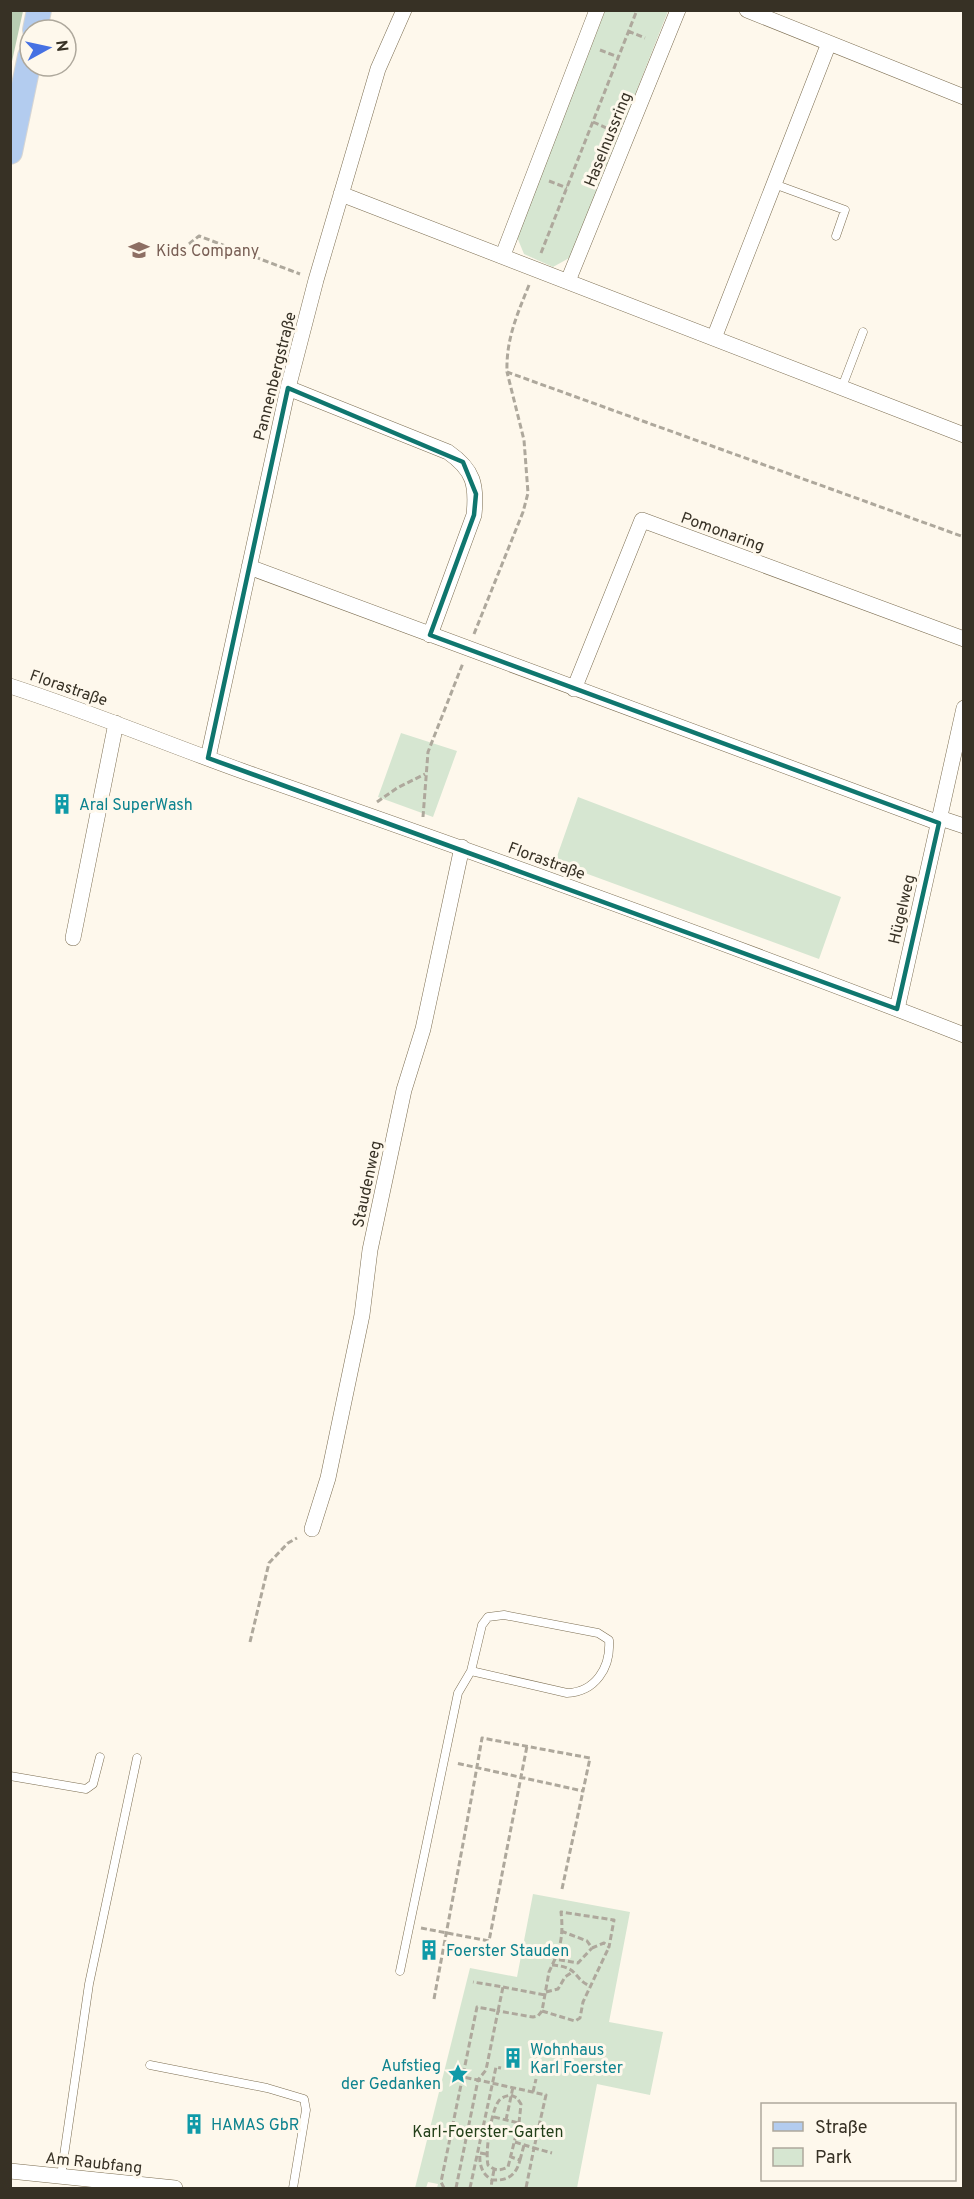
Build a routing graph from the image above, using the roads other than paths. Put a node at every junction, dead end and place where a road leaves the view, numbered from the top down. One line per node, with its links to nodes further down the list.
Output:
1 (404, 10): 10 (street, Pannenbergstraße)
2 (597, 10): 12 (street)
3 (678, 10): 13 (street, Haselnussring)
4 (747, 10): 5 (street)
5 (829, 43): 7 (street); 9 (street)
6 (25, 78): 8 (main road)
7 (963, 97)
8 (10, 152)
9 (774, 184): 11 (lane); 15 (street)
10 (341, 194): 12 (street); 17 (street, Pannenbergstraße)
11 (836, 236)
12 (503, 255): 13 (street)
13 (568, 281): 15 (street)
14 (863, 332): 16 (lane)
15 (714, 338): 16 (street)
16 (842, 387): 18 (street)
17 (288, 388): 19 (street, Pannenbergstraße); 20 (street)
18 (963, 435)
19 (249, 567): 20 (street); 26 (street, Pannenbergstraße)
20 (430, 635): 23 (street)
21 (963, 639): 23 (street, Pomonaring)
22 (10, 686): 25 (street, Florastraße)
23 (574, 689): 27 (street)
24 (963, 708): 27 (street, Hügelweg)
25 (116, 723): 26 (street, Florastraße); 30 (street, Florastraße)
26 (208, 758): 29 (street, Florastraße)
27 (939, 820): 28 (street); 31 (street, Hügelweg)
28 (963, 826)
29 (462, 847): 31 (street, Florastraße); 33 (street, Staudenweg)
30 (73, 938)
31 (897, 1009): 32 (street, Florastraße)
32 (963, 1035)
33 (312, 1529)
34 (471, 1671): 34 (lane); 38 (lane)
35 (100, 1757): 37 (lane)
36 (137, 1758): 41 (lane)
37 (10, 1776)
38 (400, 1971)
39 (150, 2066): 43 (lane)
40 (10, 2171): 41 (street, Am Raubfang)
41 (61, 2176): 42 (street, Am Raubfang)
42 (175, 2188)
43 (293, 2188)

